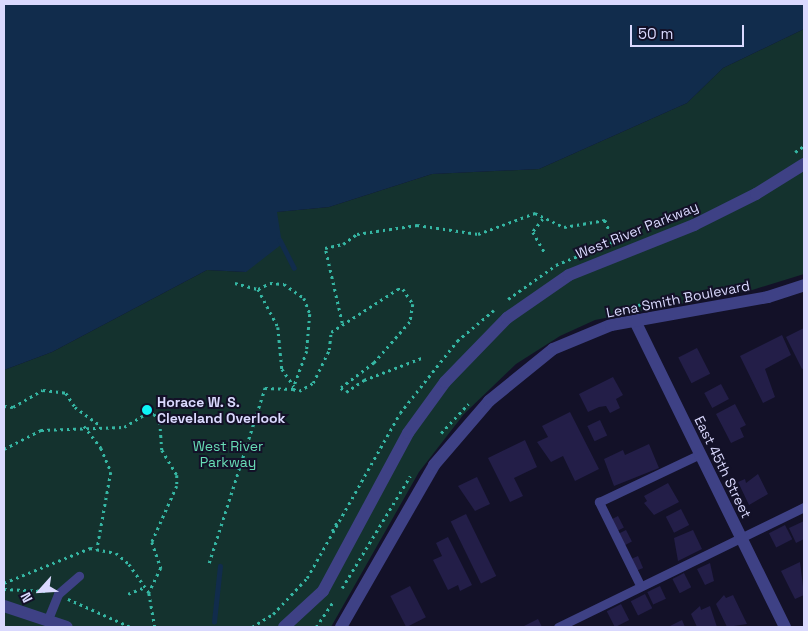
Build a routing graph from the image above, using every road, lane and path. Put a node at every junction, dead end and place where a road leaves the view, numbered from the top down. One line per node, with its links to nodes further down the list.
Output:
1 (804, 164): 42 (street, West River Parkway)
2 (544, 218): 3 (path); 4 (path); 11 (path)
3 (608, 230)
4 (545, 253)
5 (235, 283): 7 (path)
6 (804, 285): 10 (street, Lena Smith Boulevard)
7 (258, 289): 13 (path); 13 (path)
8 (671, 301): 9 (path)
9 (634, 306)
10 (635, 321): 20 (street, East 45th Street); 44 (street, Lena Smith Boulevard)
11 (342, 323): 12 (path); 13 (path)
12 (424, 357)
13 (293, 387): 28 (path)
14 (472, 400): 18 (path)
15 (4, 406): 16 (path)
16 (100, 425): 17 (path); 40 (path)
17 (84, 426): 19 (path); 27 (path)
18 (439, 437)
19 (4, 449)
20 (700, 454): 26 (street, East 45th Street); 30 (lane)
21 (412, 473): 32 (path)
22 (804, 507): 26 (lane)
23 (338, 520): 25 (path)
24 (339, 525): 41 (path)
25 (332, 531)
26 (742, 538): 30 (lane); 46 (street, East 45th Street)
27 (97, 550)
28 (209, 563)
29 (79, 576): 36 (lane)
30 (640, 585): 45 (lane)
31 (145, 587): 33 (path)
32 (340, 590)
33 (128, 594)
34 (335, 598): 43 (path)
35 (4, 606): 36 (street)
36 (48, 618): 38 (street)
37 (120, 622): 39 (path)
38 (68, 627)
39 (131, 627)
40 (155, 627)
41 (252, 627)
42 (284, 627)
43 (316, 627)
44 (341, 627)
45 (558, 627)
46 (785, 627)

